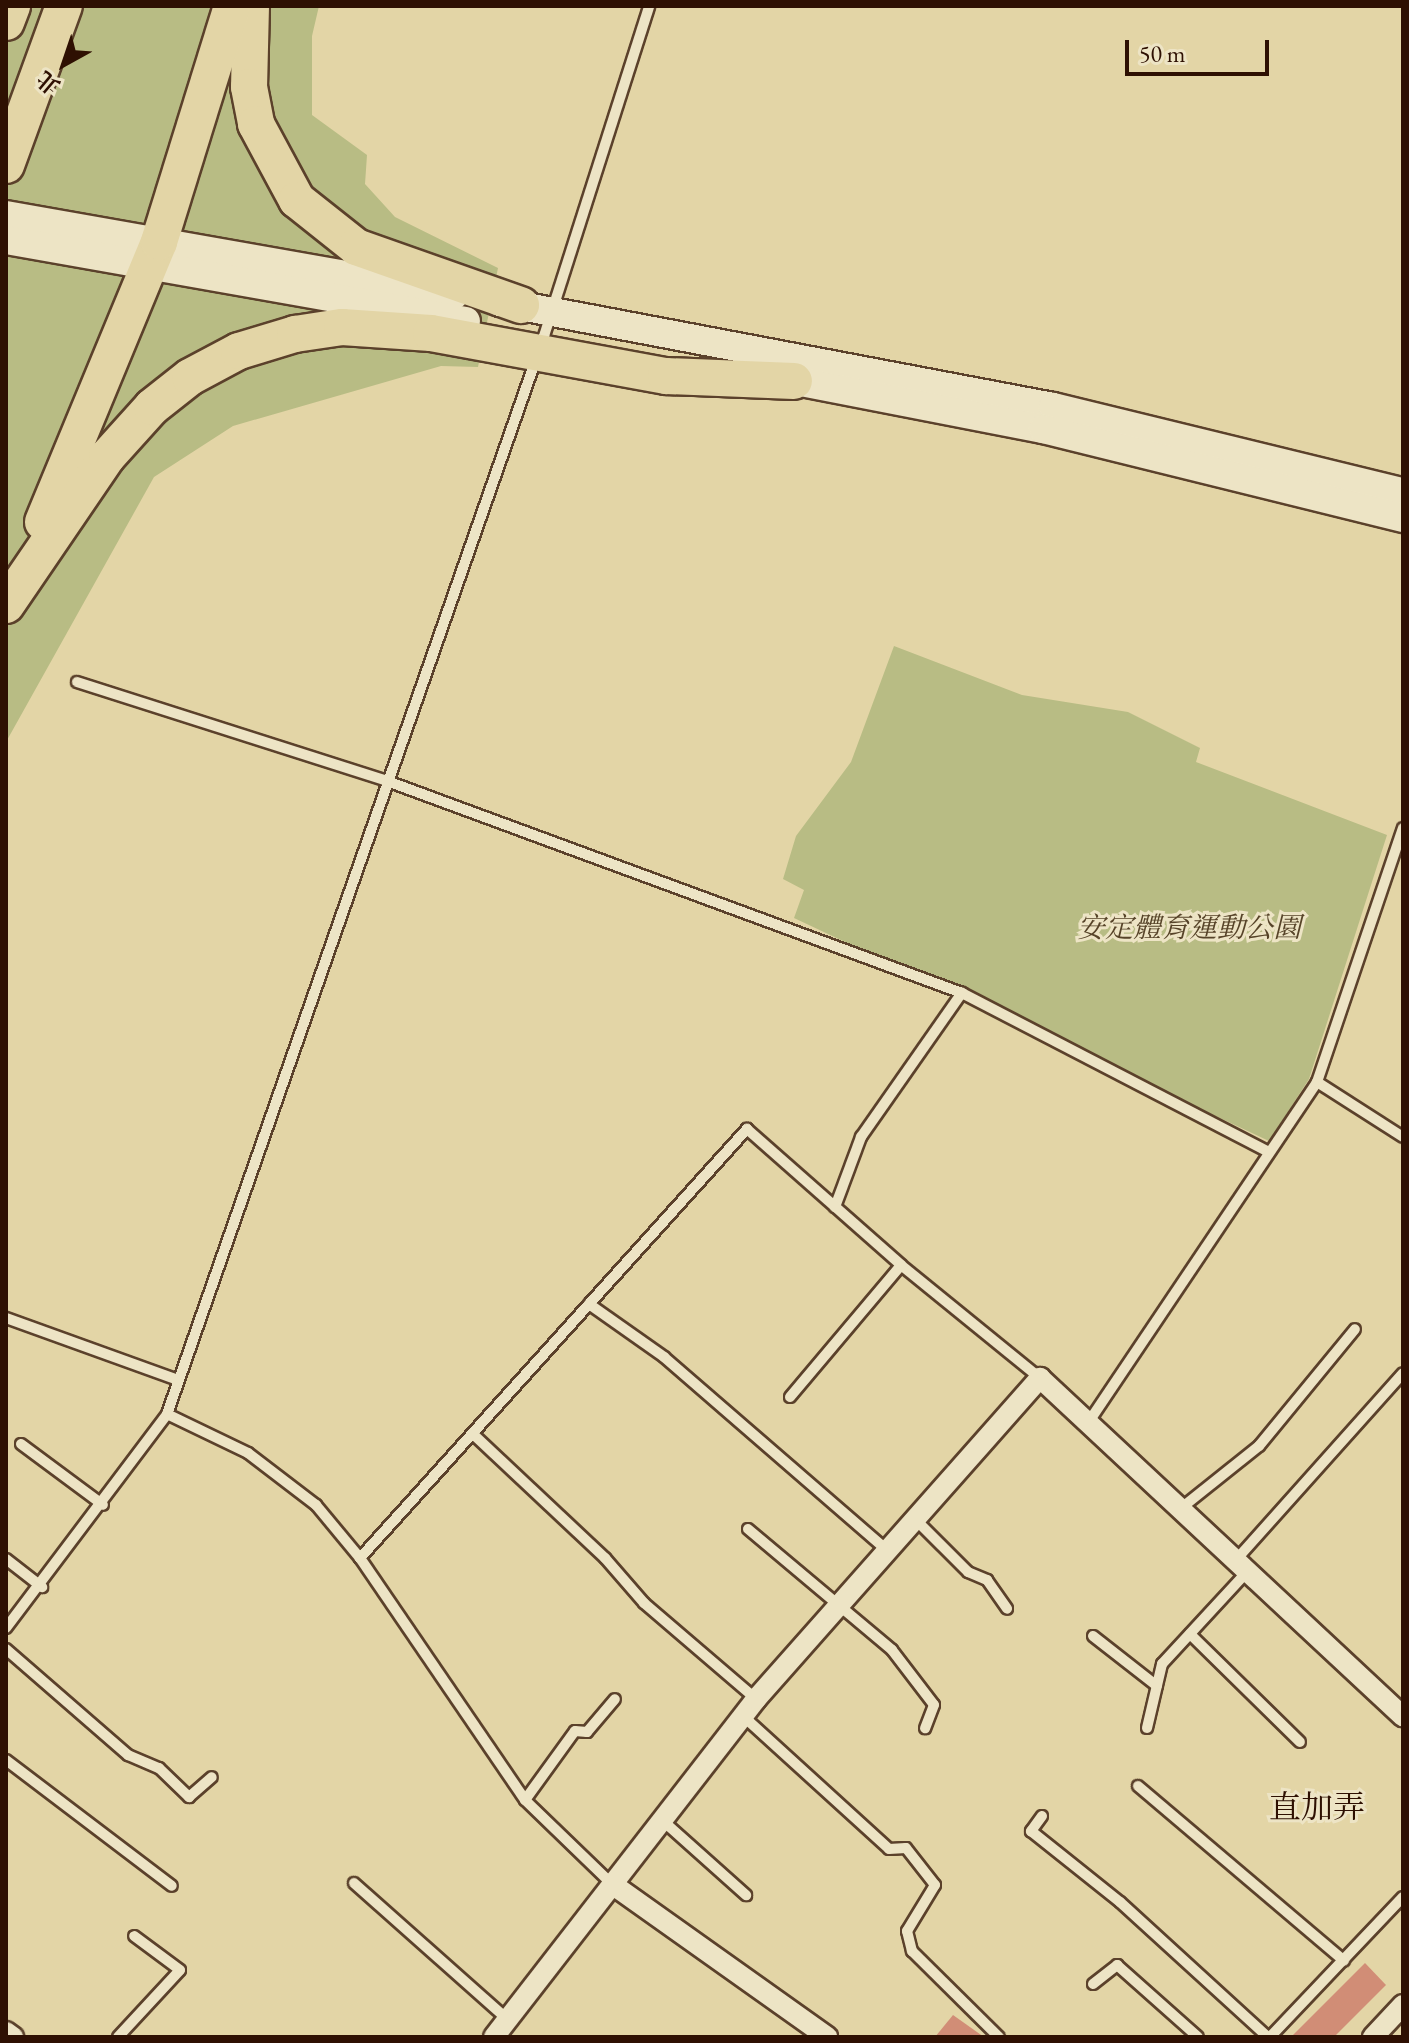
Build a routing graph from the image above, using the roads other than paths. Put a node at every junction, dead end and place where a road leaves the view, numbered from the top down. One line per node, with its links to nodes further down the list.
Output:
1 (12, 6): 6 (highway)
2 (64, 6): 7 (highway)
3 (232, 6): 10 (highway)
4 (251, 6): 11 (highway)
5 (649, 6): 11 (lane)
6 (6, 22)
7 (6, 165)
8 (6, 215): 10 (main road)
9 (6, 240): 10 (main road)
10 (154, 254): 11 (main road); 11 (main road); 15 (highway)
11 (537, 326): 12 (highway); 13 (main road); 15 (highway); 17 (lane)
12 (794, 381): 14 (main road)
13 (1403, 492)
14 (1403, 518)
15 (9, 598)
16 (77, 682): 17 (lane)
17 (387, 781): 19 (lane); 30 (lane)
18 (1403, 828): 20 (lane)
19 (962, 993): 22 (lane); 23 (lane)
20 (1317, 1082): 21 (lane); 22 (lane)
21 (1403, 1137)
22 (1269, 1152): 33 (lane)
23 (835, 1207): 24 (lane); 25 (lane)
24 (901, 1265): 29 (lane); 31 (lane)
25 (589, 1304): 34 (lane); 40 (lane)
26 (6, 1318): 30 (lane)
27 (1355, 1329): 37 (lane)
28 (1403, 1373): 43 (lane)
29 (1040, 1378): 33 (street); 38 (street)
30 (178, 1380): 32 (lane)
31 (790, 1397)
32 (167, 1414): 36 (lane); 41 (lane)
33 (1090, 1420): 37 (street)
34 (473, 1434): 41 (lane); 53 (lane)
35 (21, 1444): 36 (lane)
36 (103, 1505): 44 (lane)
37 (1180, 1509): 43 (street)
38 (916, 1520): 40 (street); 46 (lane)
39 (748, 1529): 45 (lane)
40 (889, 1552): 45 (street)
41 (360, 1558): 62 (lane)
42 (6, 1559): 44 (lane)
43 (1241, 1567): 48 (lane); 55 (street)
44 (42, 1587): 47 (lane)
45 (838, 1607): 53 (street); 56 (lane)
46 (1007, 1609)
47 (6, 1628)
48 (1190, 1634): 51 (lane); 58 (lane)
49 (1093, 1636): 51 (lane)
50 (6, 1649): 60 (lane)
51 (1157, 1686): 57 (lane)
52 (615, 1699): 62 (lane)
53 (756, 1699): 54 (street)
54 (743, 1716): 64 (street); 79 (lane)
55 (1403, 1716)
56 (925, 1728)
57 (1147, 1728)
58 (1300, 1742)
59 (6, 1760): 67 (lane)
60 (212, 1777)
61 (1138, 1786): 71 (lane)
62 (525, 1800): 66 (lane)
63 (1042, 1816): 81 (lane)
64 (662, 1820): 66 (street); 68 (lane)
65 (354, 1883): 75 (lane)
66 (612, 1884): 75 (street); 78 (street)
67 (172, 1886)
68 (746, 1895)
69 (1403, 1897): 71 (lane)
70 (134, 1936): 77 (lane)
71 (1344, 1961): 81 (lane)
72 (1093, 1984): 80 (lane)
73 (1403, 2005): 82 (street)
74 (6, 2032): 76 (street)
75 (498, 2032)
76 (13, 2037)
77 (118, 2037)
78 (827, 2037)
79 (999, 2037)
80 (1198, 2037)
81 (1269, 2037)
82 (1373, 2037)

